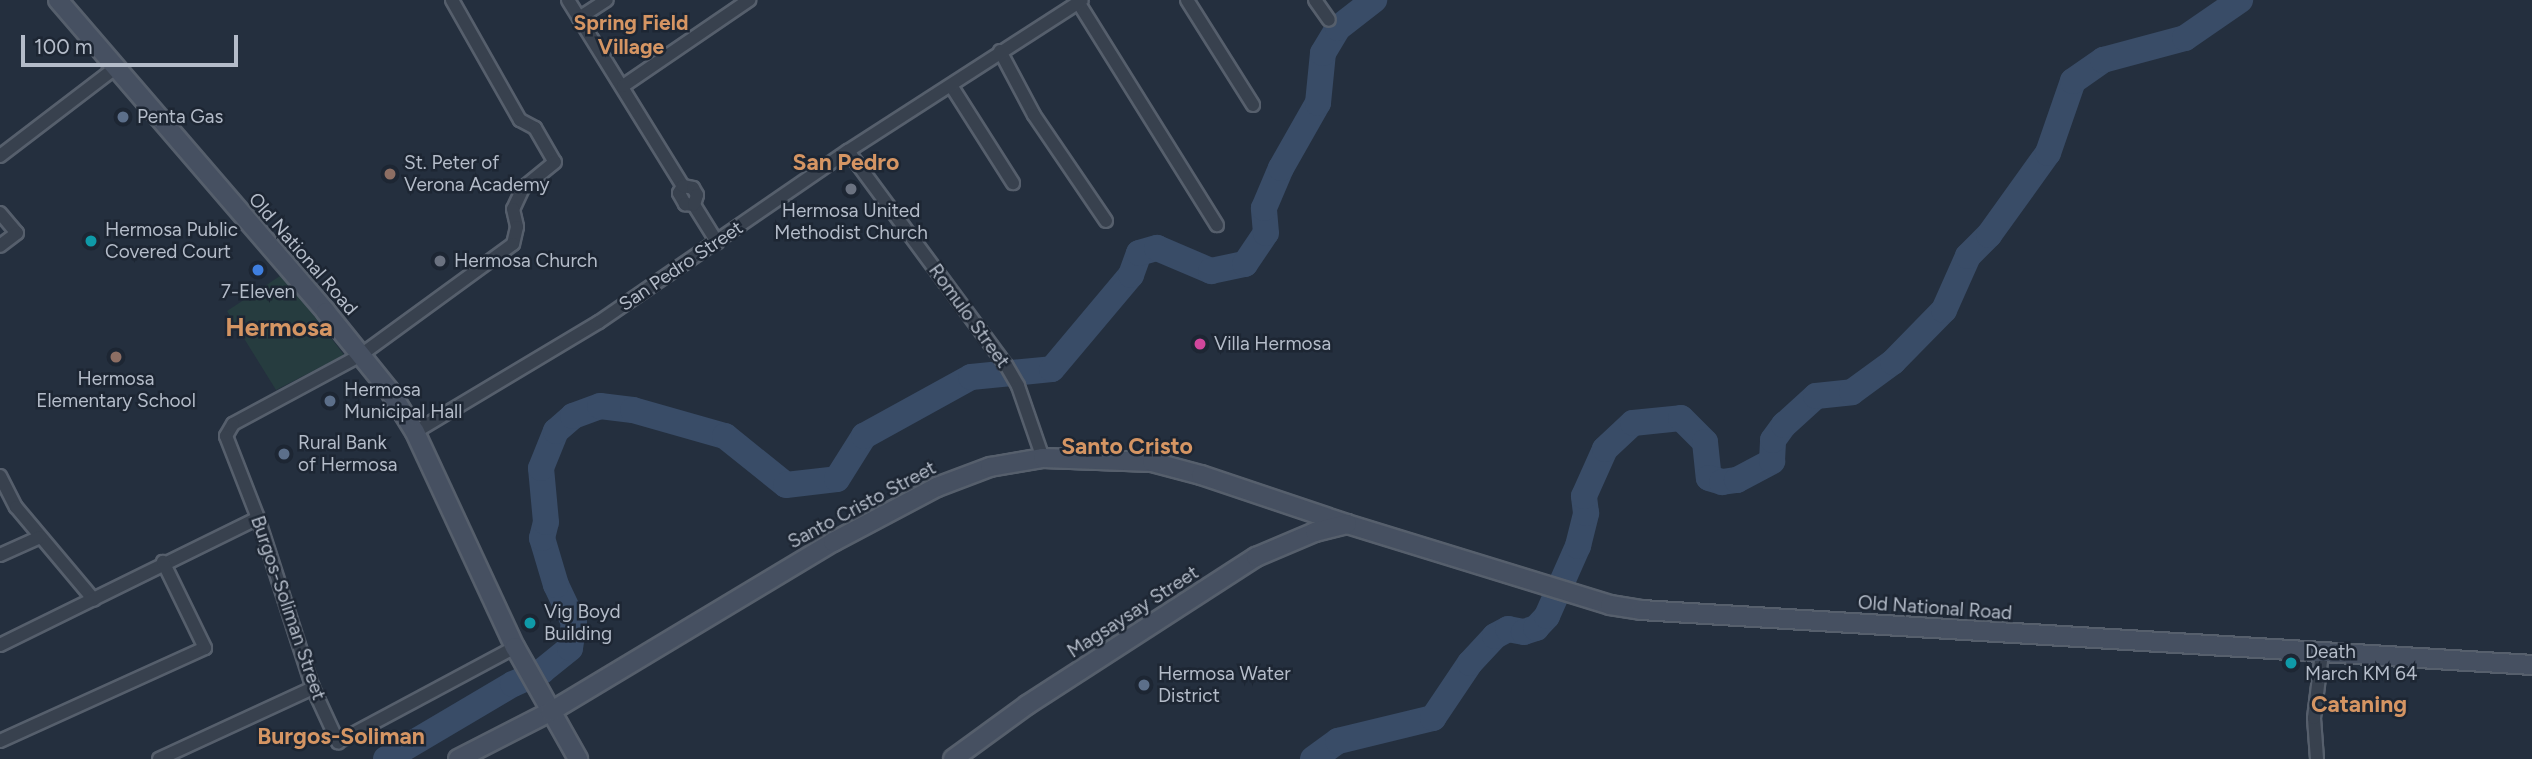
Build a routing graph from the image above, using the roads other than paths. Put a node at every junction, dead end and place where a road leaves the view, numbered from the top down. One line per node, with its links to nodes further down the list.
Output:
1 (58, 0): 12 (main road, Old National Road)
2 (452, 0): 24 (street)
3 (568, 0): 9 (street)
4 (607, 0): 9 (street)
5 (749, 0): 13 (street)
6 (1187, 0): 15 (street)
7 (1315, 0): 10 (street)
8 (1080, 1): 11 (street, San Pedro Street); 21 (street)
9 (579, 18): 13 (street)
10 (1329, 20)
11 (1000, 51): 14 (street, San Pedro Street); 20 (street)
12 (115, 68): 17 (street); 24 (main road, Old National Road)
13 (623, 86): 22 (street)
14 (952, 87): 16 (street, San Pedro Street); 18 (street)
15 (1252, 105)
16 (848, 151): 22 (street, San Pedro Street); 26 (street, Romulo Street)
17 (0, 156)
18 (1013, 183)
19 (0, 213): 23 (street)
20 (1106, 221)
21 (1217, 225)
22 (717, 242): 25 (street, San Pedro Street)
23 (0, 246)
24 (361, 355): 25 (main road, Old National Road); 28 (street, Burgos-Soliman Street)
25 (415, 432): 35 (main road, Old National Road)
26 (1043, 458): 29 (main road, Santo Cristo Street); 39 (main road, Santo Cristo Street)
27 (0, 476): 30 (street)
28 (258, 518): 32 (street); 38 (street, Burgos-Soliman Street)
29 (1347, 524): 36 (main road, Old National Road); 44 (main road, Magsaysay Street)
30 (40, 537): 31 (street); 33 (street)
31 (0, 555)
32 (163, 562): 33 (street); 40 (street)
33 (94, 600): 34 (street)
34 (0, 645)
35 (515, 647): 38 (street, Burgos-Soliman Street); 39 (main road, Old National Road)
36 (2322, 653): 37 (main road, Old National Road); 45 (street)
37 (2532, 665)
38 (313, 688): 41 (street)
39 (550, 712): 42 (main road, Santo Cristo Street); 43 (main road)
40 (0, 741)
41 (159, 759)
42 (458, 759)
43 (578, 759)
44 (953, 759)
45 (2317, 759)

